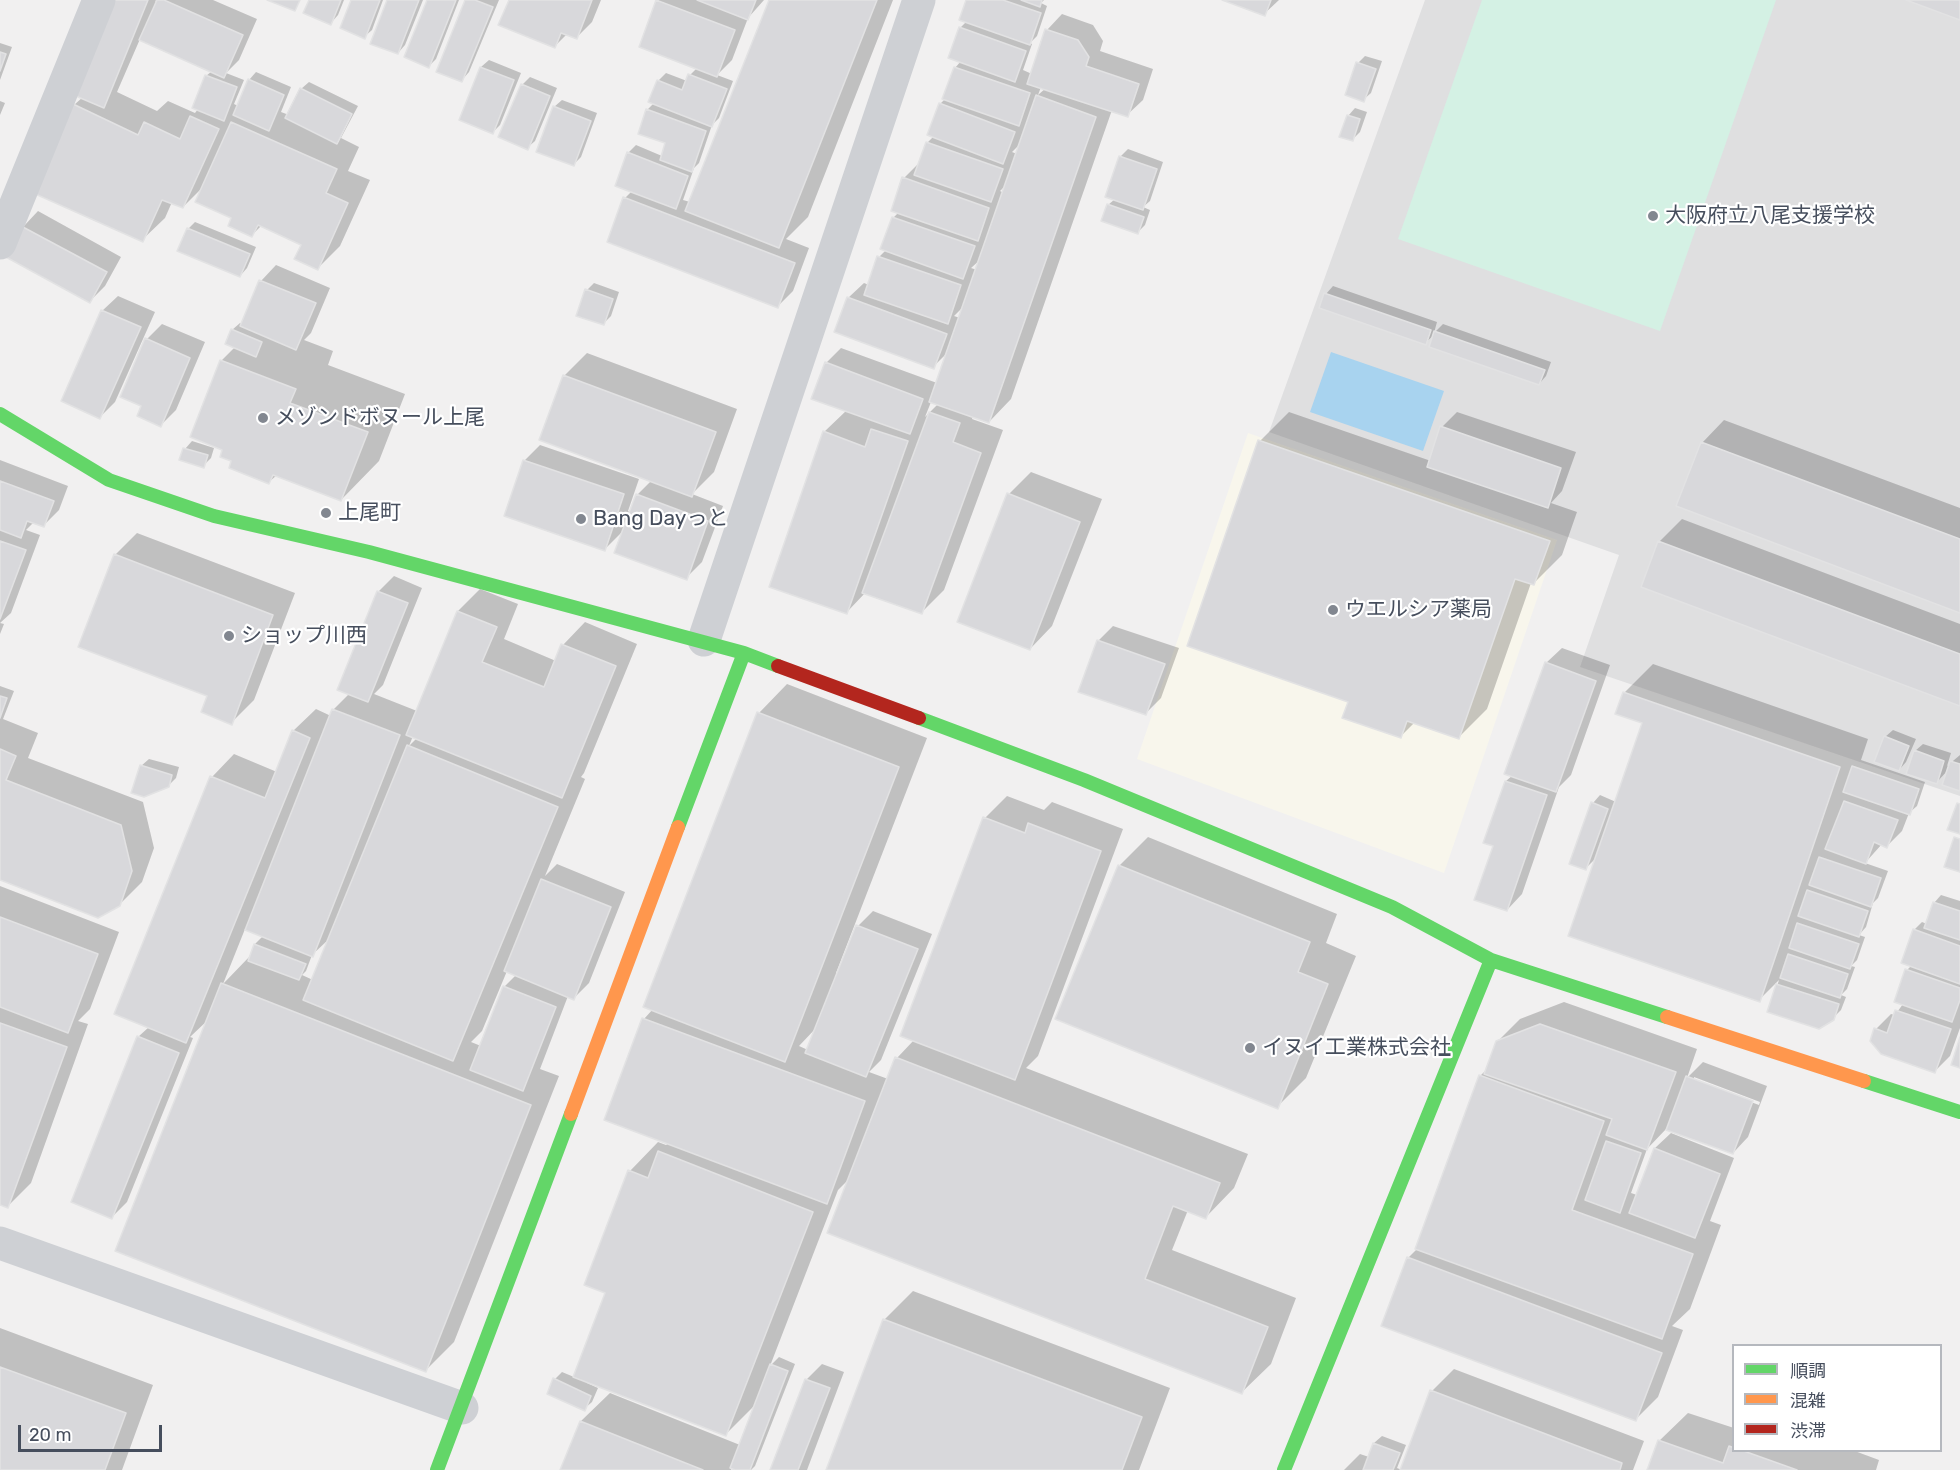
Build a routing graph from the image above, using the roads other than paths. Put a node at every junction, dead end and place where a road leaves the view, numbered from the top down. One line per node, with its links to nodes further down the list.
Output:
1 (99, 0): 3 (street)
2 (919, 0): 5 (street)
3 (0, 243)
4 (0, 414): 5 (street)
5 (704, 640): 6 (street)
6 (744, 652): 7 (street); 10 (street)
7 (1491, 960): 8 (street); 12 (street)
8 (1960, 1113)
9 (0, 1243): 10 (street)
10 (462, 1408): 11 (street)
11 (437, 1470)
12 (1284, 1470)

